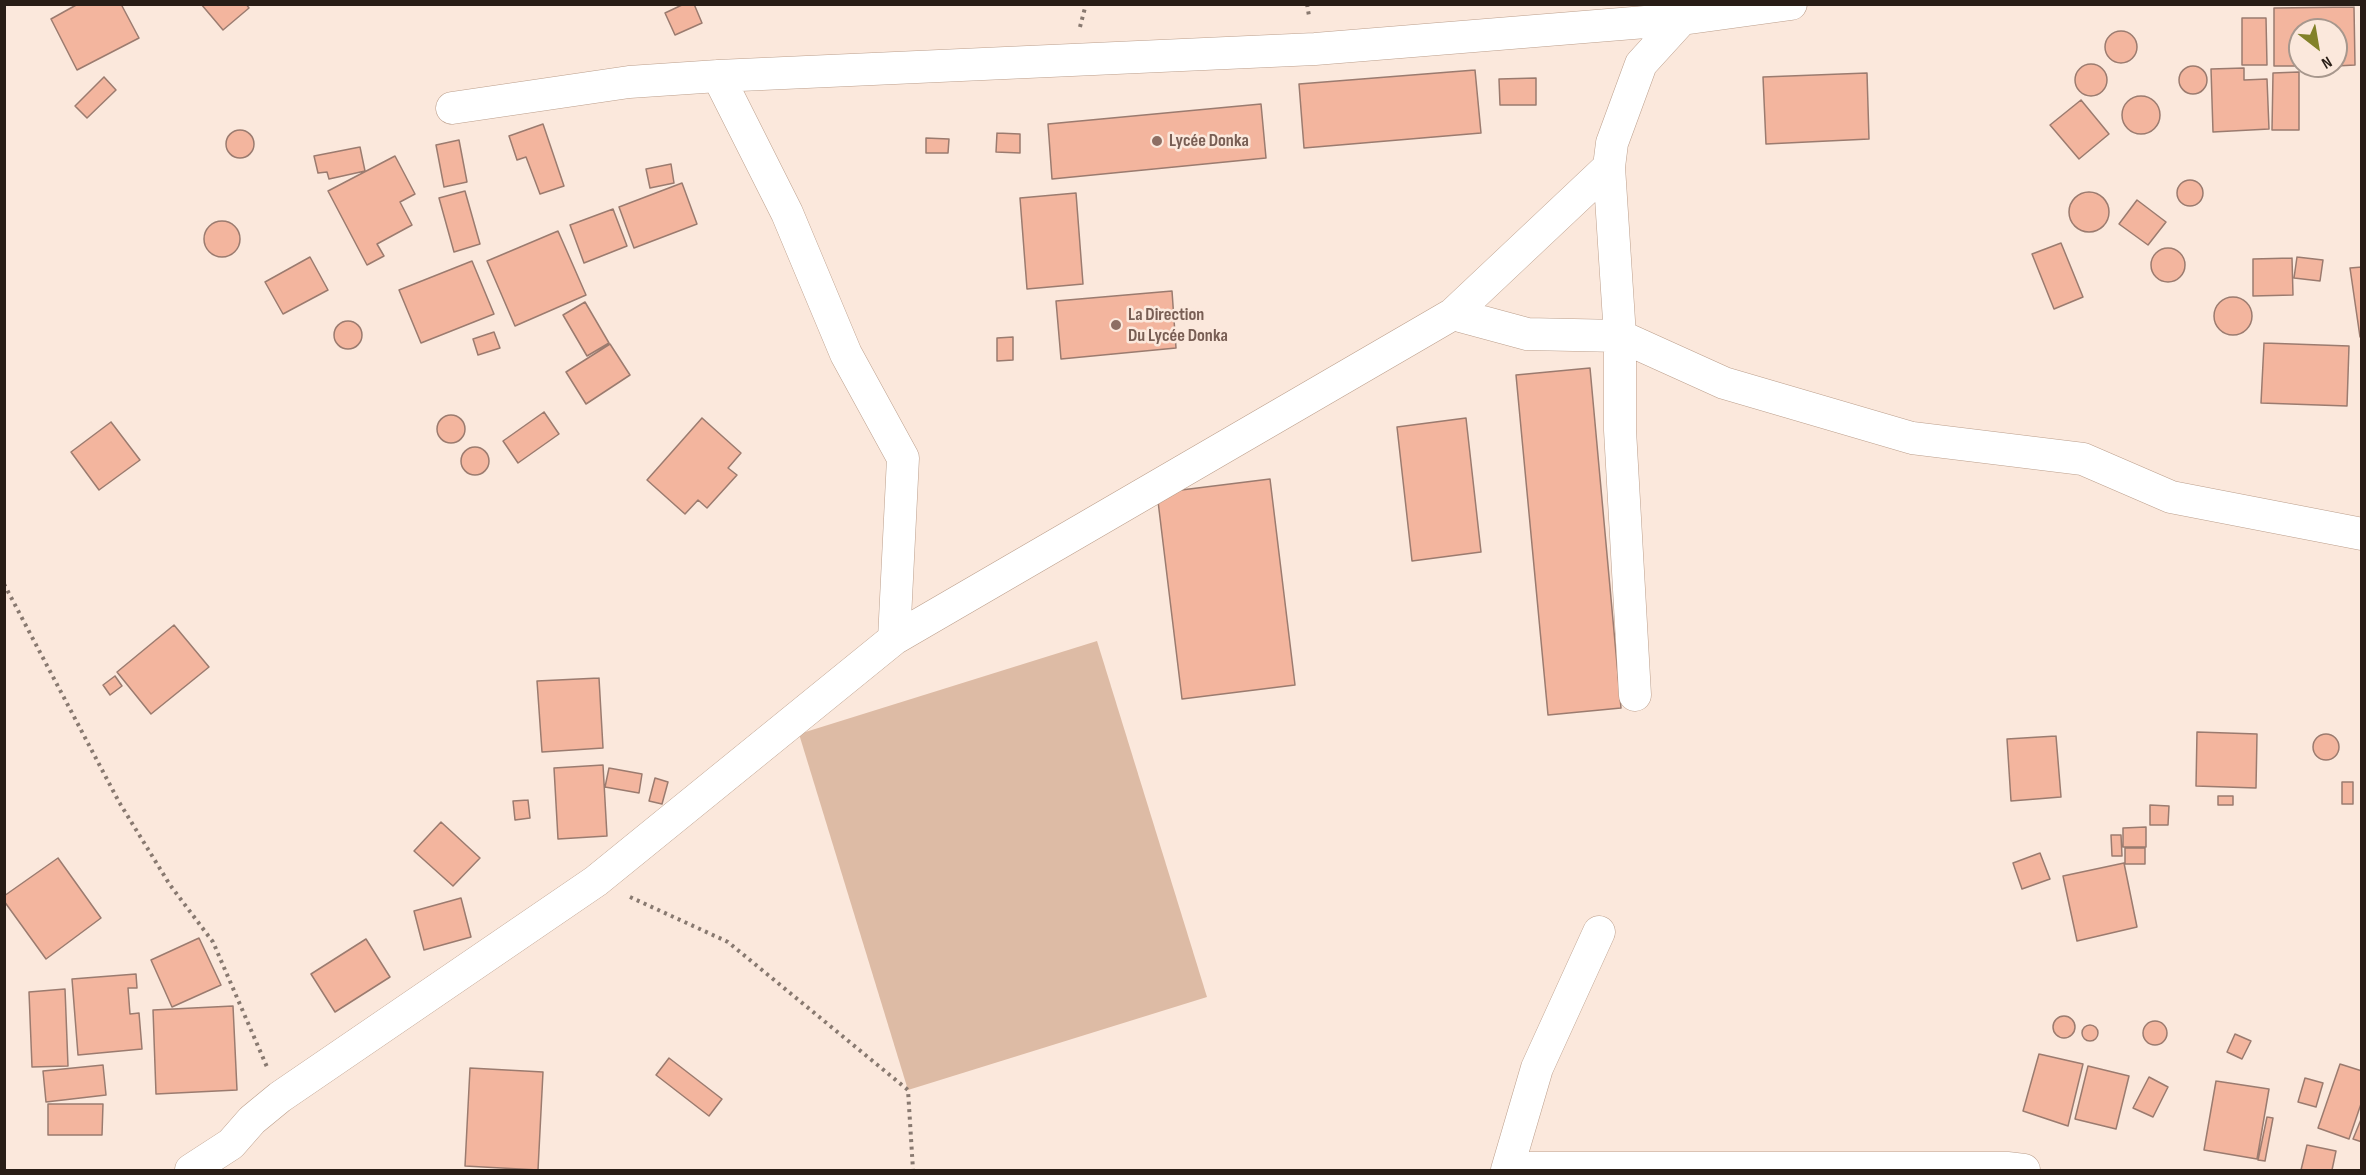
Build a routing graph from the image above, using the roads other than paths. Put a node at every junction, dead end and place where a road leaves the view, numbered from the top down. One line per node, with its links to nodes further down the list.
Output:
1 (1791, 4): 2 (street)
2 (1682, 19): 3 (street); 5 (street)
3 (718, 76): 4 (street); 9 (street)
4 (452, 108)
5 (1609, 167): 6 (street); 7 (street)
6 (1453, 315): 7 (street); 9 (street)
7 (1620, 336): 8 (street); 10 (street)
8 (2361, 534)
9 (894, 639): 13 (street)
10 (1635, 694)
11 (1599, 932): 12 (street)
12 (1508, 1169): 14 (street)
13 (191, 1170)
14 (2024, 1170)

